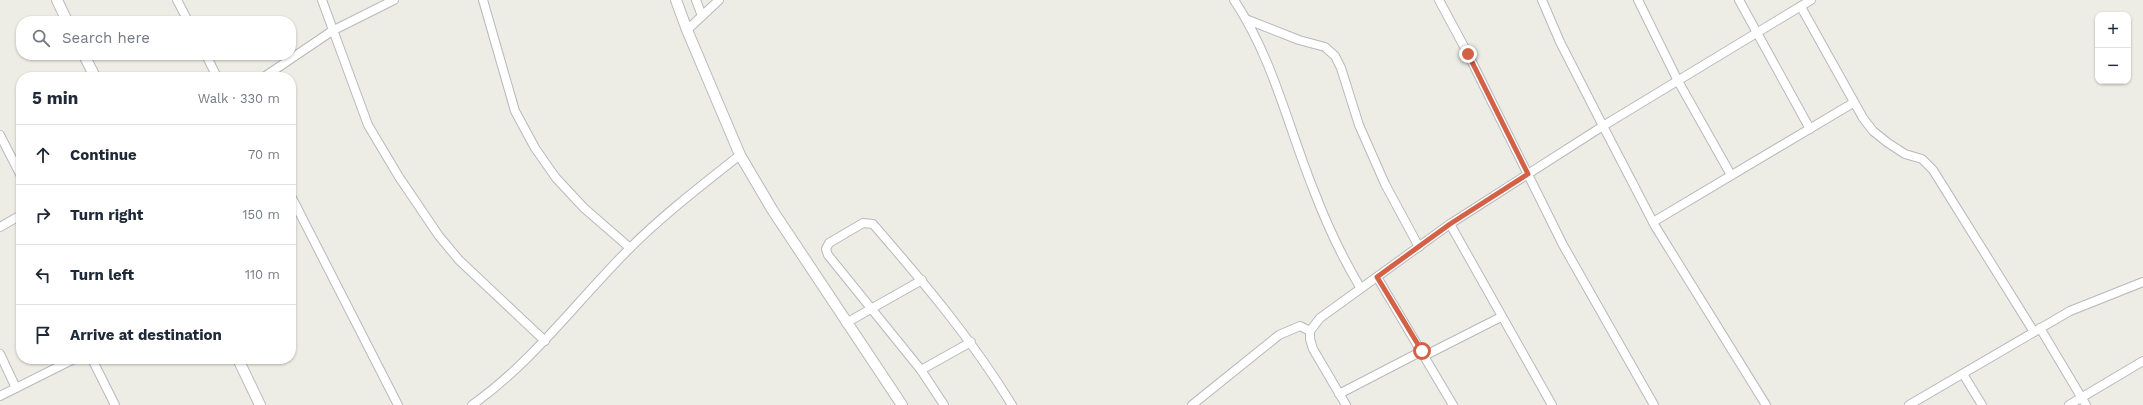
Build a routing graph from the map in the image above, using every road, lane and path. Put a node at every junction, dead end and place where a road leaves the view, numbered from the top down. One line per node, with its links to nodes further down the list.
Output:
1 (56, 0): 16 (street)
2 (178, 0): 17 (street)
3 (322, 0): 21 (street)
4 (394, 0): 21 (street)
5 (484, 0): 45 (street)
6 (676, 0): 20 (street)
7 (696, 0): 18 (street)
8 (718, 0): 18 (street)
9 (1234, 0): 19 (street)
10 (1439, 0): 37 (street)
11 (1542, 0): 32 (street)
12 (1638, 0): 30 (street)
13 (1739, 0): 22 (street)
14 (1811, 0): 15 (street)
15 (1800, 7): 22 (street); 31 (street)
16 (64, 16)
17 (186, 16)
18 (702, 16): 20 (street)
19 (1248, 20): 44 (street); 49 (street)
20 (687, 30): 35 (street)
21 (332, 31): 23 (street); 55 (street)
22 (1757, 34): 30 (street); 33 (street)
23 (296, 55)
24 (86, 60): 27 (street)
25 (208, 60): 28 (street)
26 (289, 60): 29 (street)
27 (92, 72)
28 (214, 72)
29 (271, 72)
30 (1678, 81): 32 (street); 38 (street)
31 (1853, 103): 33 (street); 53 (street)
32 (1603, 126): 37 (street); 41 (street)
33 (1810, 129): 38 (street)
34 (0, 135): 36 (street)
35 (740, 155): 45 (street); 52 (street)
36 (16, 166)
37 (1528, 174): 42 (street); 80 (street)
38 (1731, 175): 41 (street)
39 (296, 206): 71 (street)
40 (16, 218): 43 (street)
41 (1653, 222): 81 (street)
42 (1450, 224): 44 (street); 51 (street)
43 (0, 227)
44 (1419, 247): 46 (street)
45 (630, 248): 55 (street)
46 (1377, 277): 49 (street); 58 (street)
47 (922, 280): 50 (street); 50 (street); 56 (street)
48 (2143, 282): 53 (street)
49 (1360, 288): 54 (street)
50 (871, 309): 52 (street); 63 (street)
51 (1500, 317): 58 (street); 79 (street)
52 (846, 323): 73 (street)
53 (2037, 330): 64 (street); 68 (street)
54 (1310, 331): 66 (street); 76 (street)
55 (546, 341): 72 (street)
56 (971, 342): 63 (street); 75 (street)
57 (0, 354): 65 (street)
58 (1423, 354): 66 (street); 78 (street)
59 (2143, 361): 68 (street)
60 (64, 364): 65 (street)
61 (94, 364): 69 (street)
62 (240, 364): 70 (street)
63 (921, 370): 74 (street)
64 (1963, 374): 82 (street); 83 (street)
65 (16, 388): 67 (street)
66 (1339, 394): 77 (street)
67 (0, 396)
68 (2084, 401): 84 (street)
69 (115, 405)
70 (260, 405)
71 (398, 405)
72 (472, 405)
73 (902, 405)
74 (944, 405)
75 (1012, 405)
76 (1192, 405)
77 (1346, 405)
78 (1453, 405)
79 (1552, 405)
80 (1654, 405)
81 (1766, 405)
82 (1909, 405)
83 (1982, 405)
84 (2069, 405)

